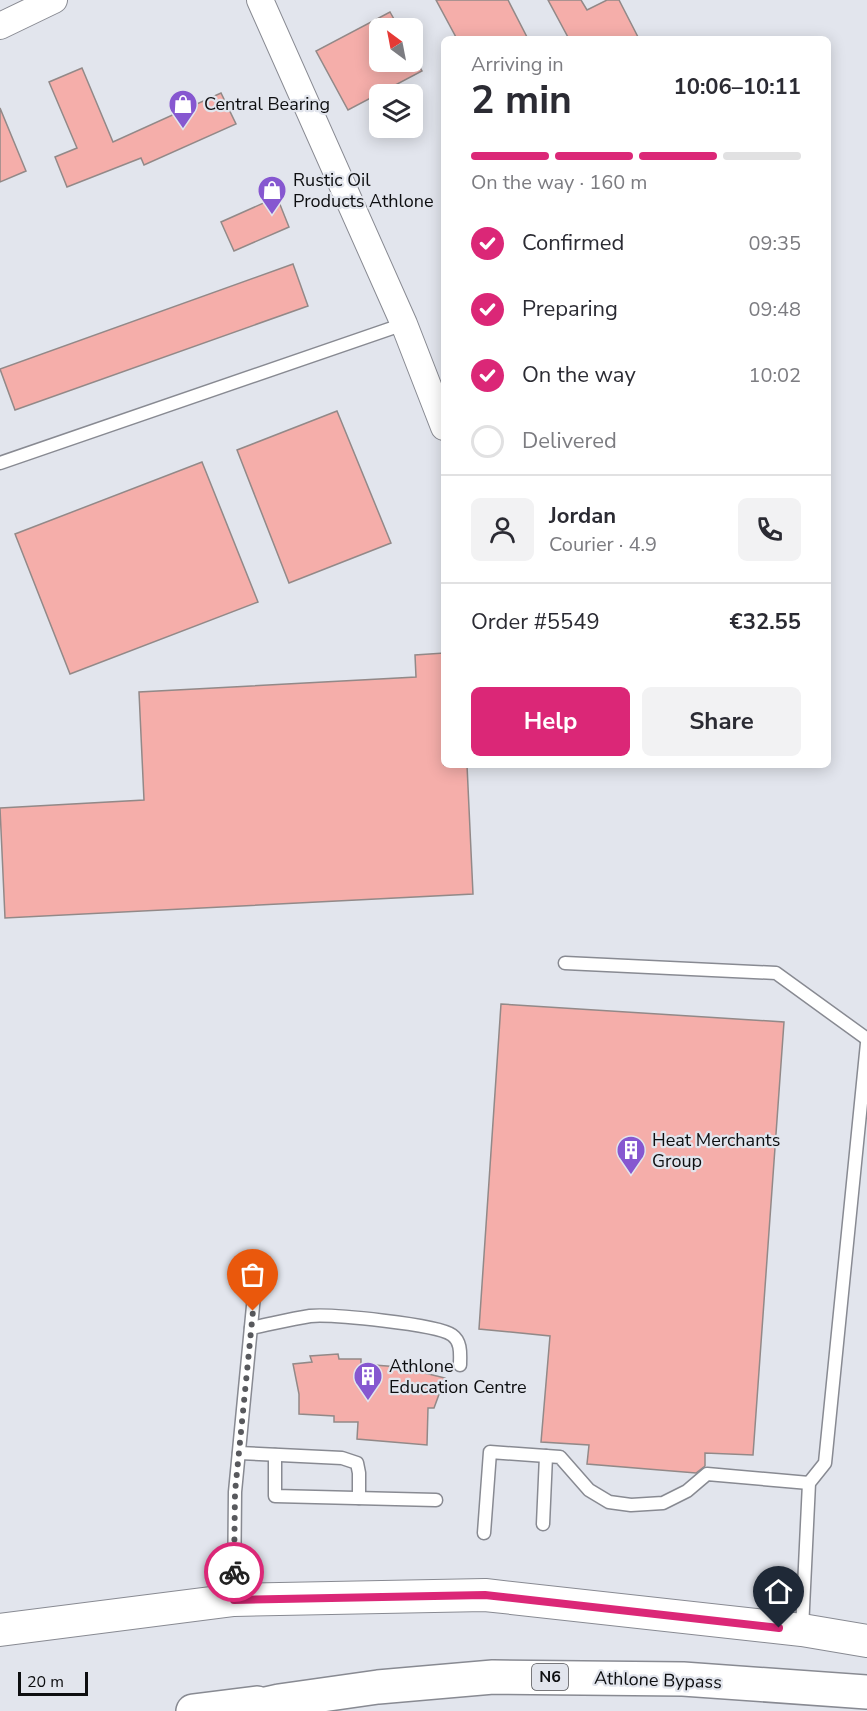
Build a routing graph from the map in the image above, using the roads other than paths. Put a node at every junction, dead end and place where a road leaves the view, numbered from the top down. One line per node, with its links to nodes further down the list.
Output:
1 (54, 0): 3 (street)
2 (268, 3): 4 (street)
3 (0, 26)
4 (404, 324): 5 (street); 6 (lane)
5 (441, 419)
6 (0, 464)
7 (565, 963): 8 (lane)
8 (867, 1041): 15 (lane)
9 (256, 1275): 10 (lane)
10 (251, 1328): 11 (lane); 12 (lane)
11 (460, 1365)
12 (239, 1452): 13 (lane); 20 (lane)
13 (275, 1455): 16 (lane); 16 (lane)
14 (546, 1456): 15 (lane); 18 (lane); 19 (lane)
15 (809, 1483): 22 (lane)
16 (359, 1498): 17 (lane)
17 (436, 1500)
18 (543, 1524)
19 (484, 1533)
20 (234, 1600): 21 (street); 22 (street)
21 (0, 1630)
22 (802, 1630): 23 (street)
23 (867, 1641)
24 (867, 1692): 25 (highway, Athlone Bypass / N6)
25 (279, 1701): 26 (highway, N6); 27 (highway, Athlone Bypass / N6)
26 (194, 1711)
27 (236, 1711)

